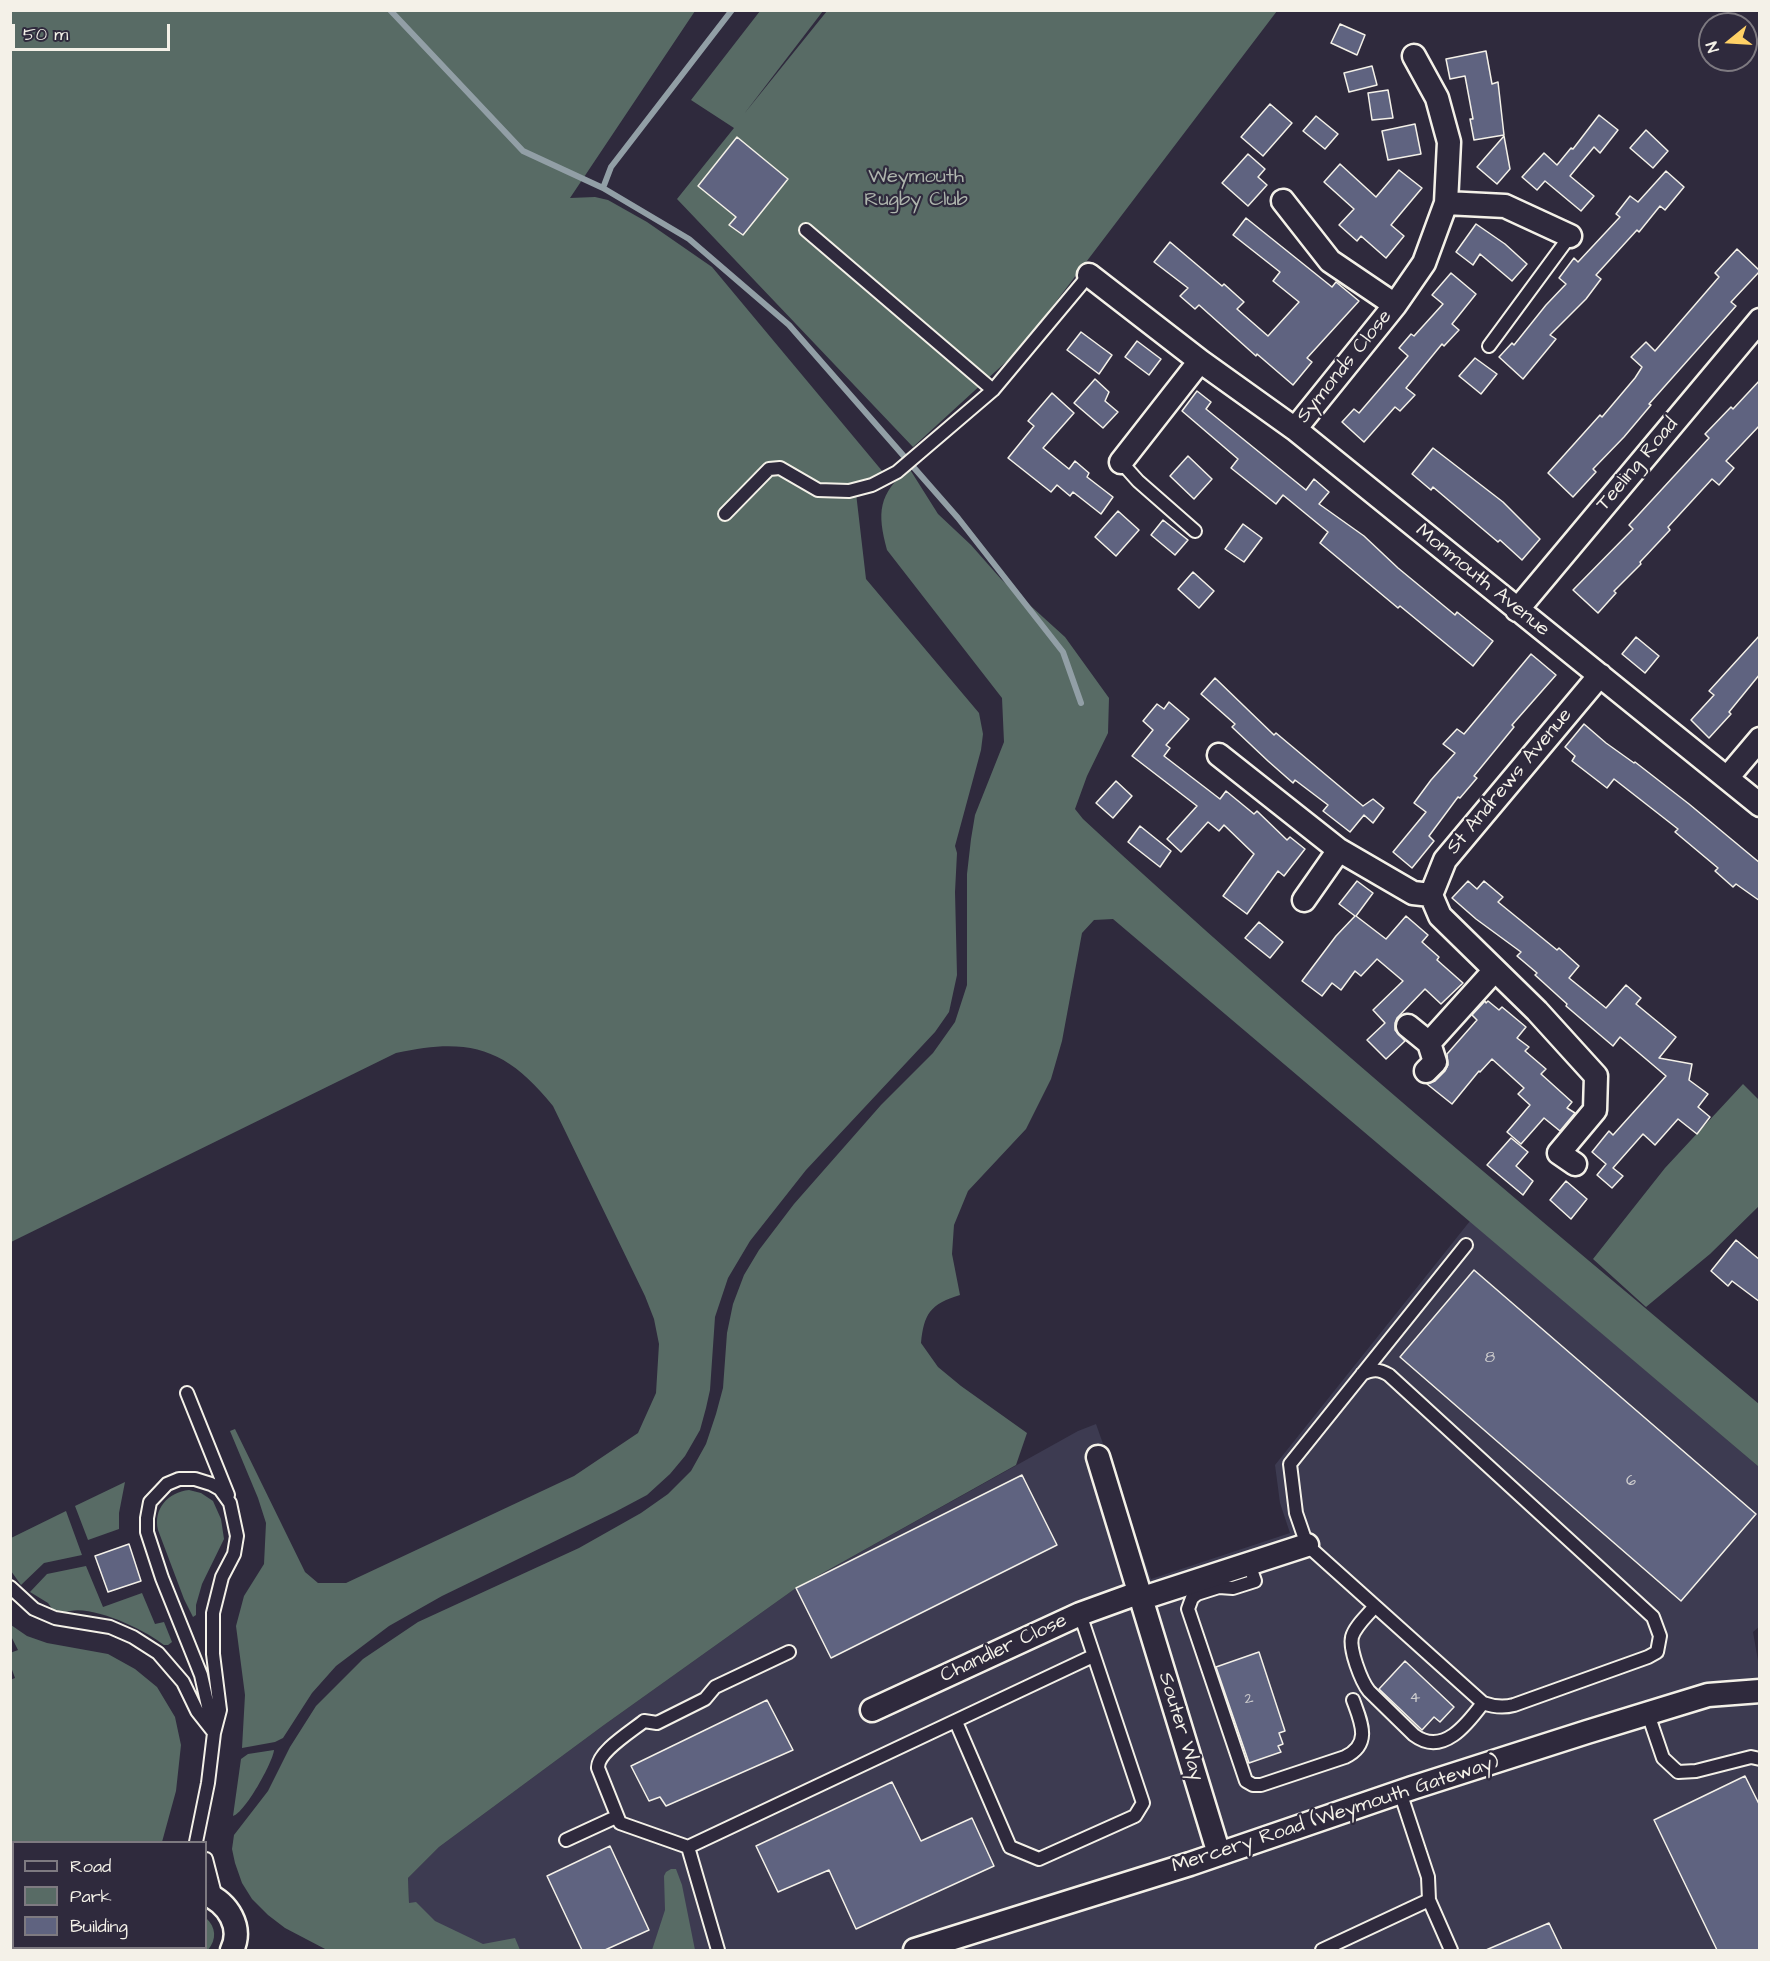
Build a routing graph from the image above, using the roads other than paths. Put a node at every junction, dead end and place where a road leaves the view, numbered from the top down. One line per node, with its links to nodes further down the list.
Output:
1 (1414, 56): 3 (street, Symonds Close)
2 (1283, 201): 7 (street, Symonds Close)
3 (1446, 203): 5 (street); 7 (street, Symonds Close)
4 (806, 230): 11 (lane)
5 (1570, 236): 9 (lane)
6 (1089, 274): 10 (street, Monmouth Avenue); 11 (lane)
7 (1395, 305): 12 (street, Symonds Close)
8 (1760, 320): 16 (street, Teeling Road)
9 (1489, 346)
10 (1200, 361): 12 (street, Monmouth Avenue); 13 (street)
11 (993, 390): 14 (lane)
12 (1295, 429): 16 (street, Monmouth Avenue)
13 (1120, 462): 15 (lane)
14 (724, 514)
15 (1195, 531)
16 (1517, 610): 17 (street, Monmouth Avenue)
17 (1600, 675): 20 (street, Monmouth Avenue); 23 (street, St Andrews Avenue)
18 (1760, 739): 20 (street)
19 (1219, 755): 22 (street)
20 (1726, 778): 21 (street, Monmouth Avenue)
21 (1760, 805)
22 (1339, 850): 23 (street); 24 (street)
23 (1431, 895): 25 (street)
24 (1304, 900)
25 (1494, 971): 27 (street); 29 (street)
26 (1408, 1026): 27 (street)
27 (1429, 1043): 28 (street)
28 (1426, 1071)
29 (1575, 1164)
30 (1466, 1245): 31 (lane)
31 (1362, 1374): 35 (lane); 45 (lane)
32 (187, 1394): 34 (lane)
33 (1098, 1457): 38 (street, Souter Way)
34 (231, 1503): 49 (lane); 49 (lane)
35 (1307, 1545): 36 (street); 39 (lane)
36 (1252, 1572): 38 (street); 44 (lane)
37 (10, 1587): 49 (lane)
38 (1139, 1596): 40 (street, Chandler Close); 56 (street, Souter Way)
39 (1375, 1606): 45 (lane); 45 (lane)
40 (1080, 1614): 42 (lane); 46 (street, Chandler Close)
41 (789, 1652): 52 (lane)
42 (1093, 1656): 48 (lane); 48 (lane)
43 (1760, 1691): 47 (street, Mercery Road (Weymouth Gateway))
44 (1353, 1700)
45 (1483, 1702)
46 (872, 1710)
47 (1648, 1714): 50 (lane); 51 (street, Mercery Road (Weymouth Gateway))
48 (956, 1722): 55 (lane)
49 (214, 1733): 53 (lane)
50 (1760, 1759)
51 (1400, 1792): 56 (street, Mercery Road (Weymouth Gateway)); 59 (lane)
52 (616, 1817): 54 (lane); 55 (lane)
53 (199, 1840)
54 (566, 1840)
55 (688, 1846): 61 (lane)
56 (1219, 1854): 62 (street, Mercery Road (Weymouth Gateway))
57 (207, 1866): 58 (lane)
58 (211, 1896): 60 (street)
59 (1430, 1900): 63 (lane); 64 (lane)
60 (240, 1949)
61 (718, 1950)
62 (915, 1950)
63 (1322, 1950)
64 (1451, 1950)

